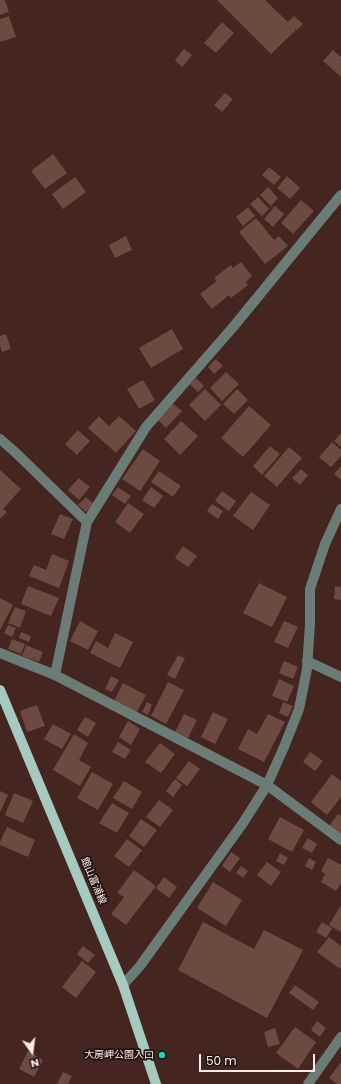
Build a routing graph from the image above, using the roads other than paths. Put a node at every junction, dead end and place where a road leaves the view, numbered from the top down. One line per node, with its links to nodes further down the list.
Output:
1 (341, 195): 4 (street)
2 (0, 439): 4 (street)
3 (341, 509): 6 (street)
4 (87, 522): 7 (street)
5 (0, 653): 7 (street)
6 (307, 661): 8 (street); 10 (street)
7 (55, 675): 10 (street)
8 (341, 677)
9 (0, 690): 12 (main road, 館山富浦線)
10 (267, 785): 11 (street); 12 (street)
11 (341, 840)
12 (123, 985): 14 (main road, 館山富浦線)
13 (341, 1037): 15 (street)
14 (156, 1084)
15 (308, 1084)

